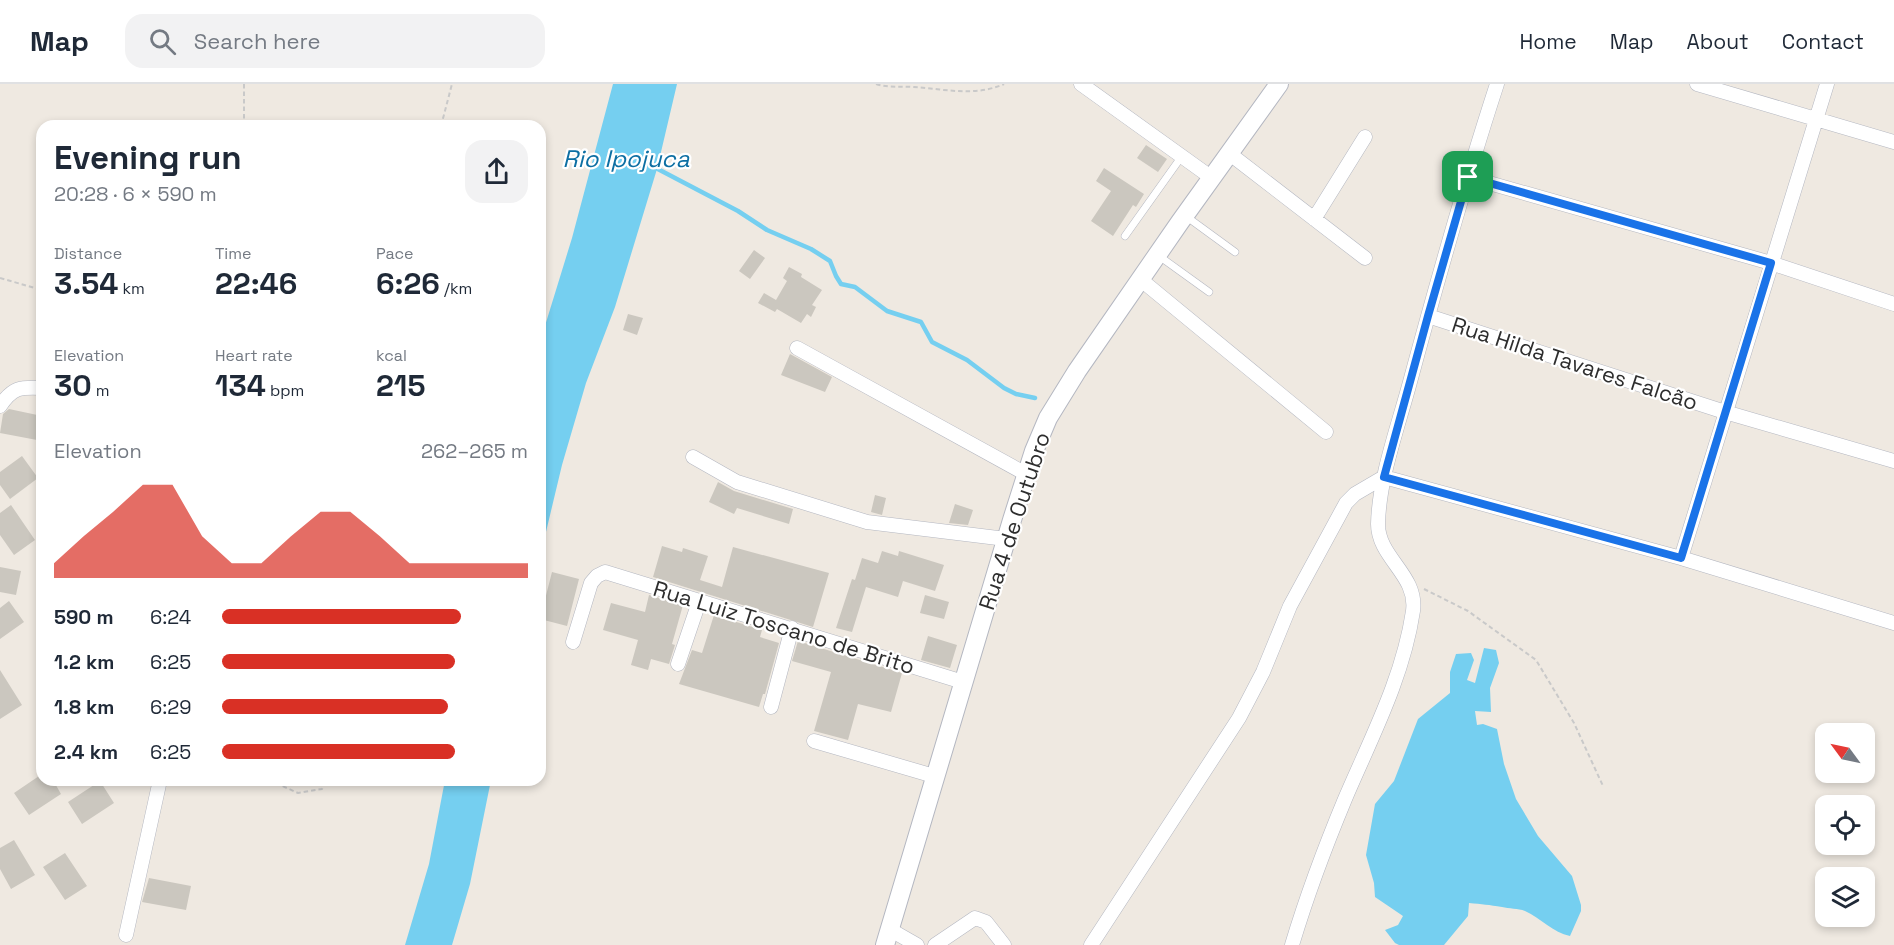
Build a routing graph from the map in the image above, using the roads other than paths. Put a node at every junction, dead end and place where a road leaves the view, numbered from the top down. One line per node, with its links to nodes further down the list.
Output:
1 (1081, 84): 10 (street)
2 (1279, 84): 9 (main road, Rua 4 de Outubro)
3 (1497, 84): 11 (street)
4 (1697, 84): 6 (street)
5 (1827, 84): 6 (street)
6 (1815, 119): 8 (street); 19 (street)
7 (1365, 137): 14 (street)
8 (1894, 142)
9 (1230, 154): 12 (main road, Rua 4 de Outubro); 14 (street)
10 (1182, 156): 12 (street); 15 (lane)
11 (1468, 177): 19 (street); 23 (street)
12 (1212, 178): 13 (main road, Rua 4 de Outubro)
13 (1185, 215): 16 (lane); 17 (main road, Rua 4 de Outubro)
14 (1314, 219): 18 (street)
15 (1125, 236)
16 (1235, 252)
17 (1157, 255): 20 (main road, Rua 4 de Outubro); 21 (lane)
18 (1365, 258)
19 (1771, 263): 22 (street); 27 (street)
20 (1140, 279): 28 (street); 31 (main road, Rua 4 de Outubro)
21 (1209, 292)
22 (1894, 304)
23 (1428, 316): 27 (street, Rua Hilda Tavares Falcão); 32 (street)
24 (797, 348): 31 (street)
25 (36, 388): 26 (street)
26 (0, 406)
27 (1725, 412): 30 (street, Rua Hilda Tavares Falcão); 34 (street)
28 (1326, 432)
29 (693, 457): 33 (street)
30 (1894, 461)
31 (1026, 474): 33 (main road, Rua 4 de Outubro)
32 (1384, 477): 34 (street); 50 (street); 51 (street)
33 (1006, 539): 40 (main road, Rua 4 de Outubro)
34 (1681, 558): 36 (street)
35 (699, 602): 37 (street, Rua Luiz Toscano de Brito); 38 (street, Rua Luiz Toscano de Brito); 39 (street)
36 (1894, 623)
37 (792, 628): 40 (street, Rua Luiz Toscano de Brito); 41 (street)
38 (573, 642)
39 (678, 664)
40 (963, 682): 43 (main road, Rua 4 de Outubro)
41 (771, 707)
42 (814, 741): 43 (street)
43 (934, 776): 46 (main road, Rua 4 de Outubro)
44 (159, 786): 45 (street)
45 (126, 935)
46 (887, 937): 47 (street)
47 (917, 945)
48 (935, 945): 49 (street)
49 (1004, 945)
50 (1091, 945)
51 (1292, 945)

